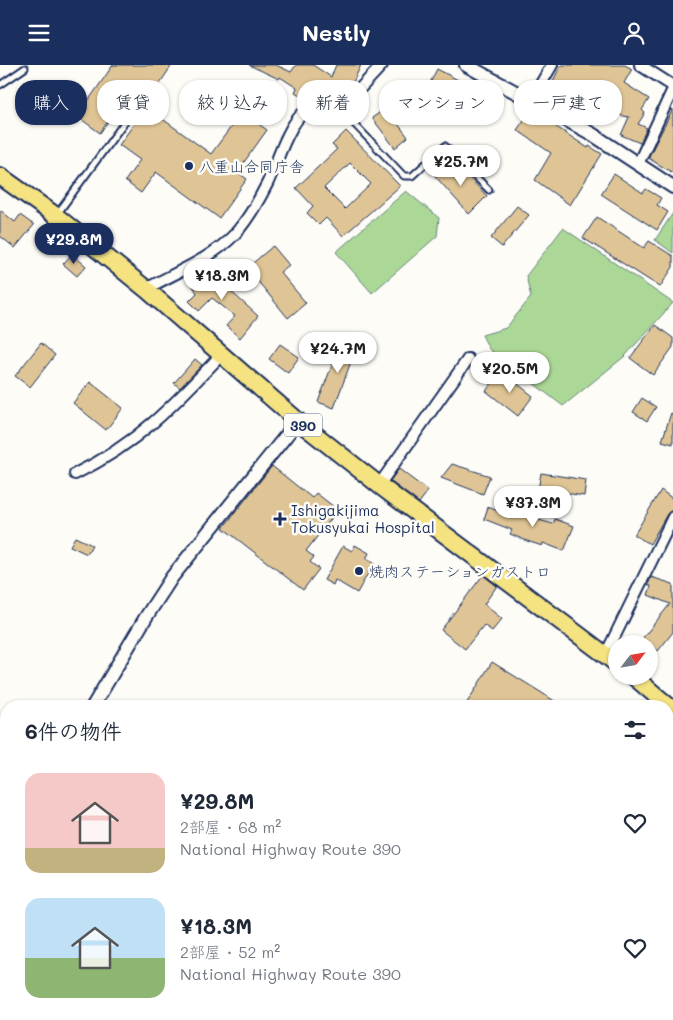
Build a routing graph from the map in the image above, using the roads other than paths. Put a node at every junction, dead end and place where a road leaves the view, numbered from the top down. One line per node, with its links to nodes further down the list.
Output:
1 (382, 65): 6 (street)
2 (466, 65): 10 (street)
3 (552, 65): 7 (street)
4 (640, 65): 9 (street)
5 (25, 68): 8 (lane)
6 (368, 80)
7 (543, 80)
8 (0, 85)
9 (673, 87): 15 (street)
10 (514, 90)
11 (297, 120): 20 (street)
12 (122, 125): 19 (lane)
13 (355, 125): 18 (lane)
14 (577, 125): 15 (street)
15 (638, 164): 17 (street)
16 (0, 176): 19 (highway, 390)
17 (673, 187)
18 (489, 191)
19 (56, 216): 20 (highway, 390)
20 (146, 289): 21 (highway, 390)
21 (221, 355): 23 (highway, 390); 24 (street)
22 (468, 359): 25 (street)
23 (298, 421): 25 (highway, 390); 30 (street)
24 (75, 474)
25 (379, 485): 28 (highway, 390)
26 (673, 517): 27 (street)
27 (621, 635)
28 (608, 656)
29 (644, 685): 31 (highway)
30 (97, 700)
31 (661, 700)

